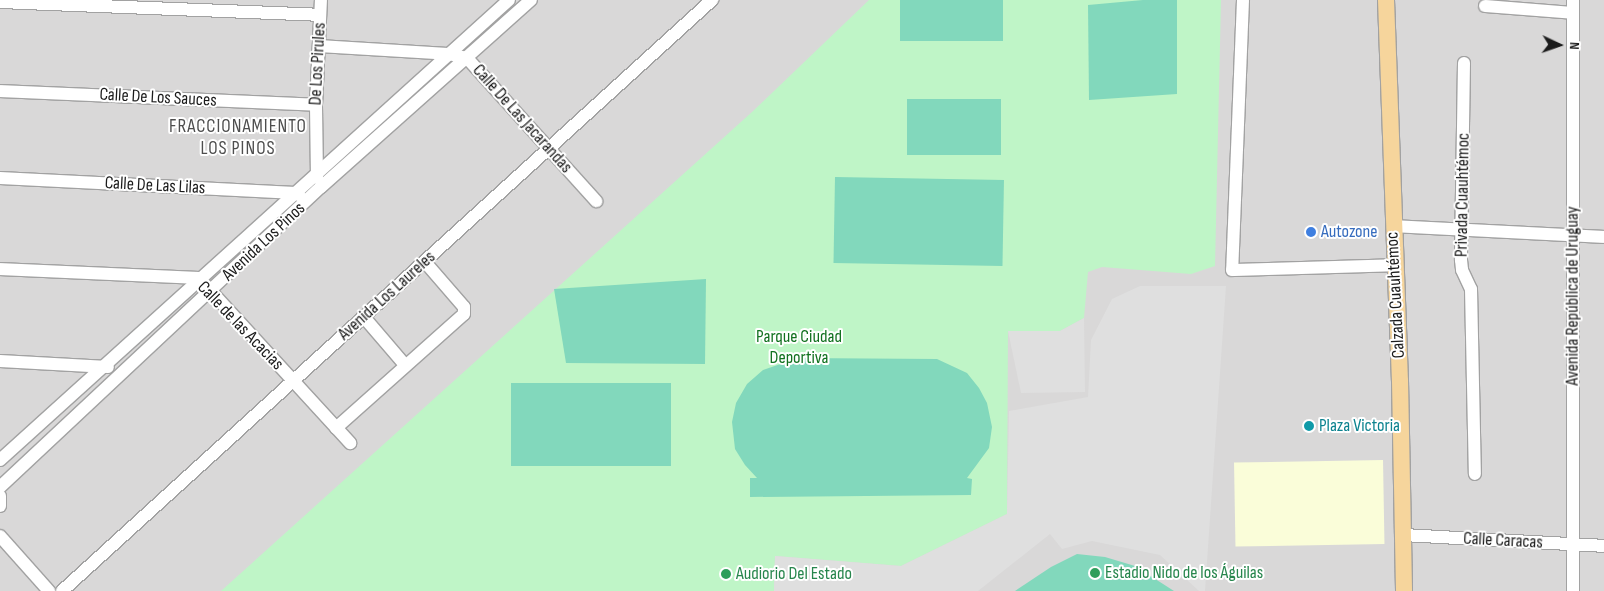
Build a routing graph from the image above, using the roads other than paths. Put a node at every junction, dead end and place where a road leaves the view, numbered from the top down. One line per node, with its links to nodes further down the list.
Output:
1 (321, 0): 10 (street, De Los Pirules)
2 (509, 0): 12 (street, Avenida Los Pinos)
3 (531, 0): 13 (street, Avenida Los Pinos)
4 (712, 0): 17 (street, Avenida Los Laureles)
5 (1243, 0): 29 (street)
6 (1386, 0): 24 (main road, Calzada Cuauhtémoc)
7 (0, 2): 10 (street)
8 (1485, 6): 9 (street)
9 (1573, 6): 26 (street, Avenida República de Uruguay)
10 (320, 15): 11 (street, De Los Pirules)
11 (319, 46): 12 (street, Calle De Las Jacarandas); 16 (street, De Los Pirules)
12 (448, 54): 13 (street, Calle De Las Jacarandas); 18 (street, Avenida Los Pinos)
13 (467, 58): 17 (street, Calle De Las Jacarandas); 20 (street, Avenida Los Pinos)
14 (1464, 63): 25 (street, Privada Cuauhtémoc)
15 (0, 91): 16 (street, Calle De Los Sauces)
16 (316, 105): 18 (street, De Los Pirules)
17 (548, 150): 22 (street, Calle De Las Jacarandas); 28 (street, Avenida Los Laureles)
18 (315, 175): 20 (street, De Los Pirules); 21 (street, Avenida Los Pinos)
19 (0, 178): 21 (street, Calle De Las Lilas)
20 (321, 187): 23 (street, Avenida Los Pinos)
21 (296, 193): 23 (street); 31 (street, Avenida Los Pinos)
22 (596, 201)
23 (306, 202): 32 (street, Avenida Los Pinos)
24 (1393, 226): 25 (street); 29 (main road, Calzada Cuauhtémoc)
25 (1462, 230): 26 (street); 42 (street, Privada Cuauhtémoc)
26 (1573, 236): 27 (street); 48 (street, Avenida República de Uruguay)
27 (1604, 238)
28 (425, 262): 33 (street, Avenida Los Laureles); 35 (street)
29 (1396, 265): 46 (main road, Calzada Cuauhtémoc)
30 (0, 269): 31 (street, Calle de las Acacias)
31 (199, 278): 32 (street, Calle de las Acacias); 36 (street, Avenida Los Pinos)
32 (211, 292): 37 (street, Avenida Los Pinos); 38 (street, Calle de las Acacias)
33 (363, 316): 35 (street); 38 (street, Avenida Los Laureles)
34 (0, 361): 36 (street)
35 (405, 365): 39 (street)
36 (105, 366): 37 (street); 41 (street, Avenida Los Pinos)
37 (123, 372): 43 (street, Avenida Los Pinos)
38 (293, 381): 39 (street, Calle de las Acacias); 51 (street, Avenida Los Laureles)
39 (336, 428): 40 (street, Calle de las Acacias)
40 (350, 443)
41 (0, 460)
42 (1475, 474)
43 (0, 487)
44 (0, 496): 45 (street)
45 (0, 506)
46 (1403, 535): 48 (street, Calle Caracas); 52 (main road, Calzada Cuauhtémoc)
47 (0, 536): 50 (street)
48 (1572, 545): 49 (street, Calle Caracas); 53 (street, Avenida República de Uruguay)
49 (1604, 546)
50 (50, 591)
51 (62, 591)
52 (1404, 591)
53 (1573, 591)

